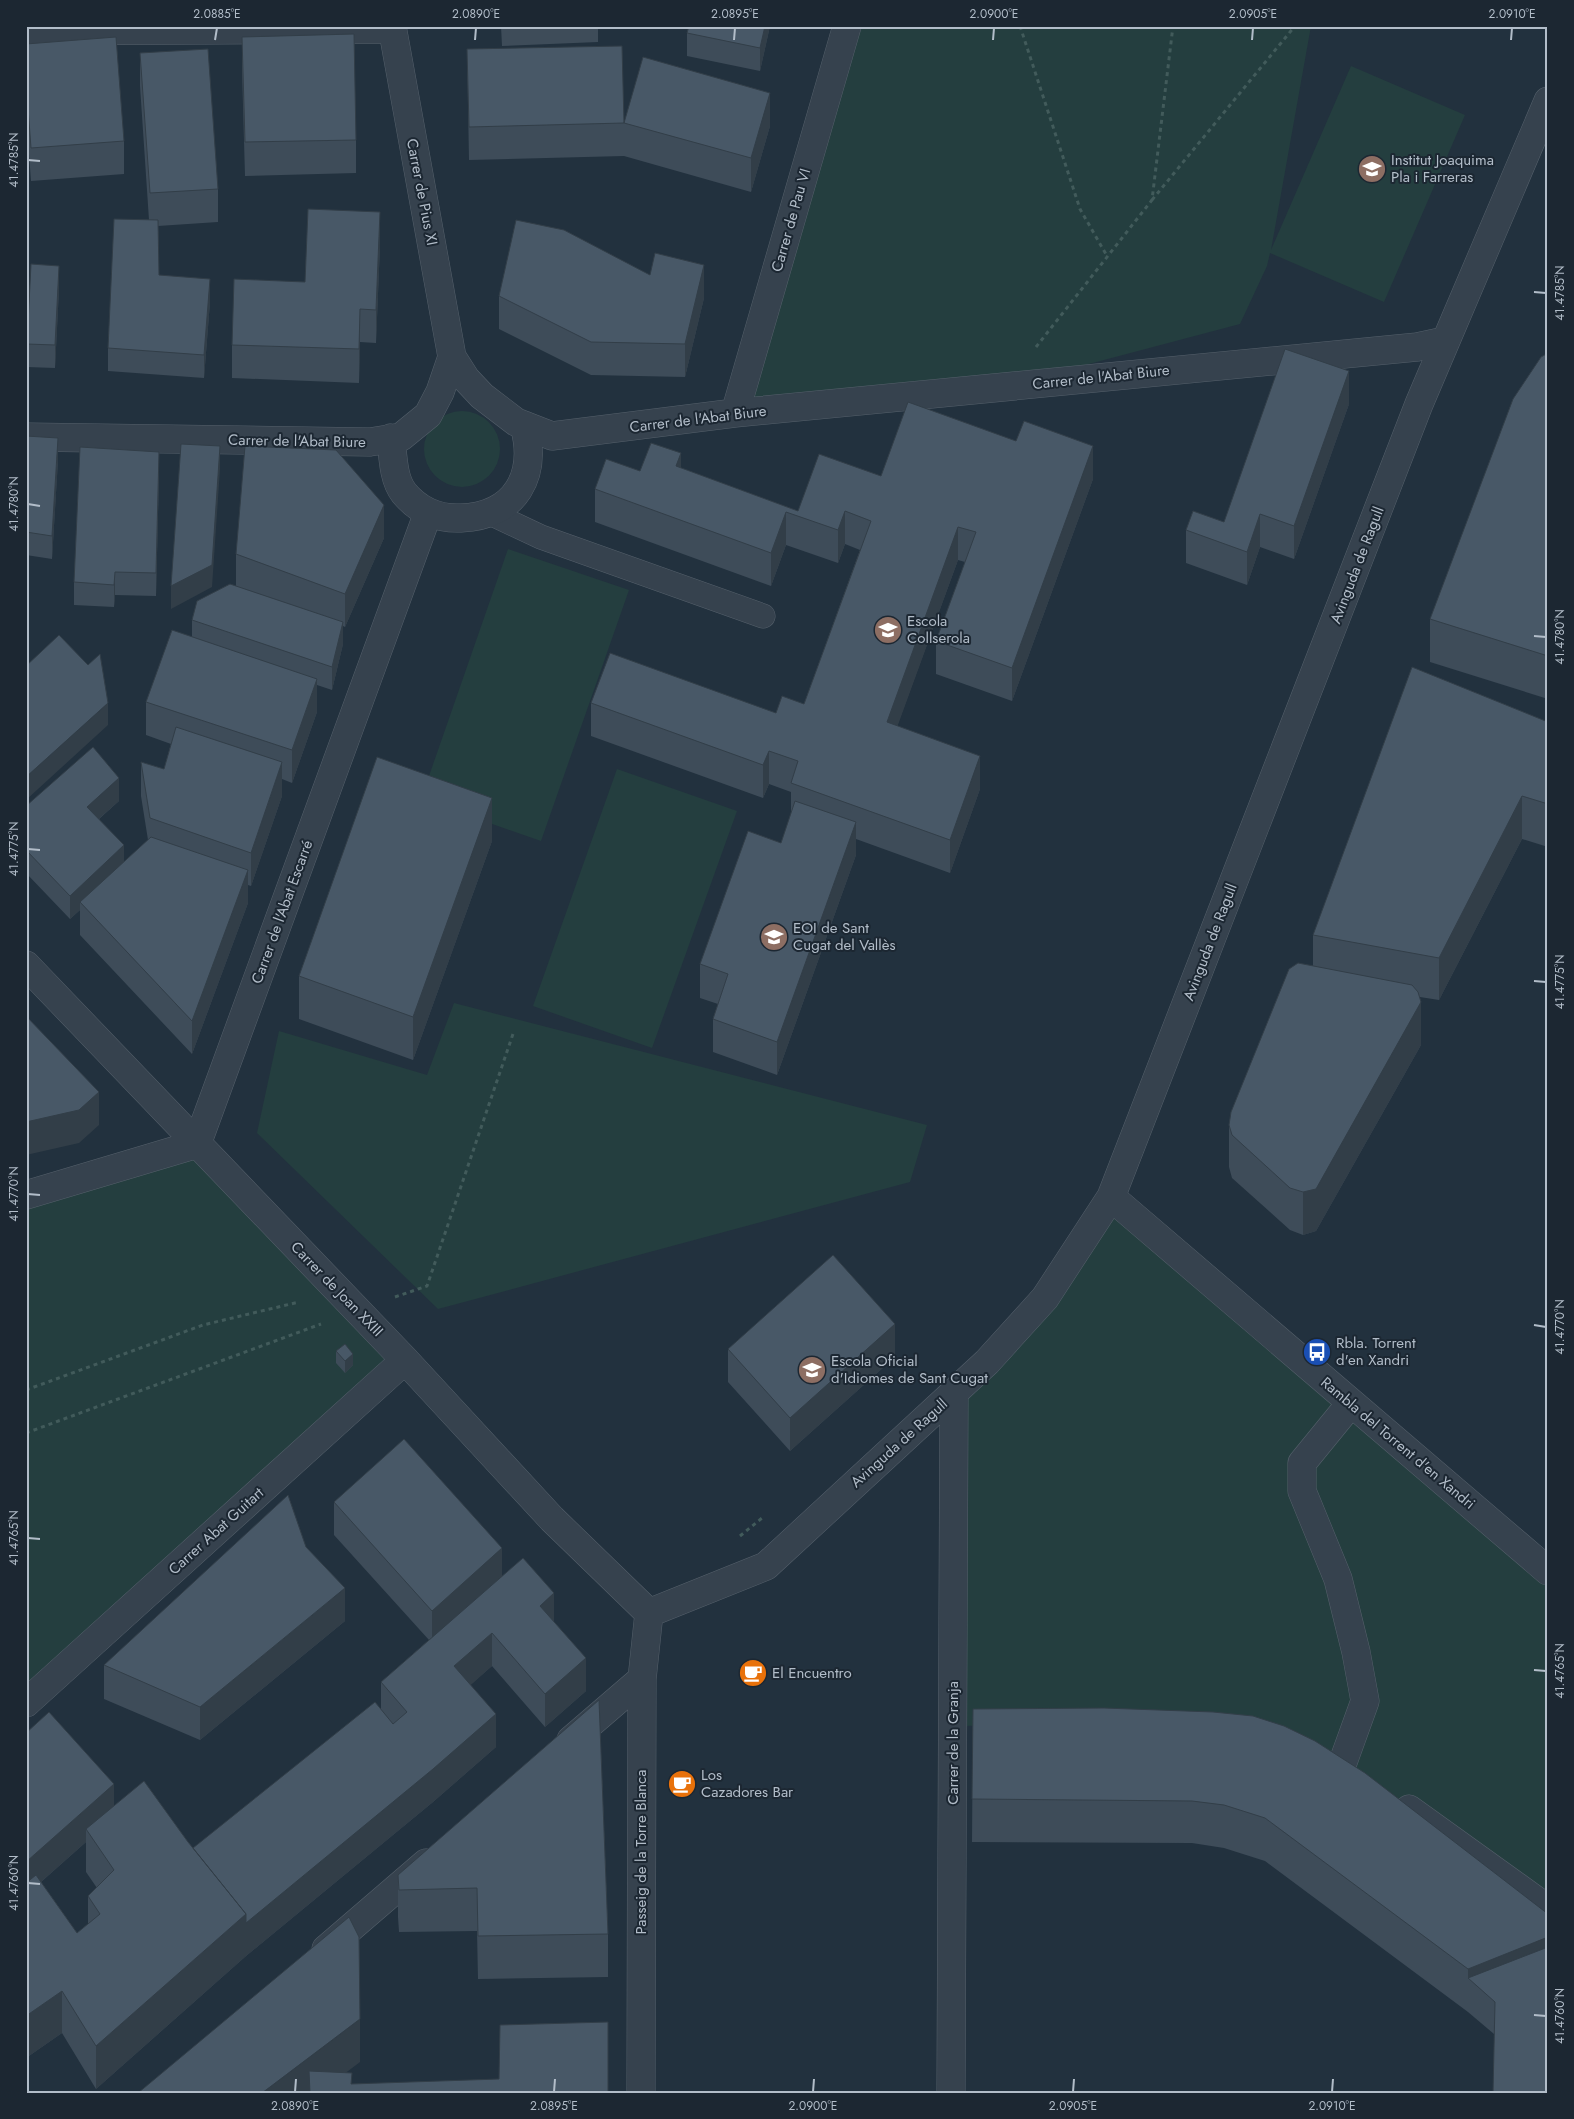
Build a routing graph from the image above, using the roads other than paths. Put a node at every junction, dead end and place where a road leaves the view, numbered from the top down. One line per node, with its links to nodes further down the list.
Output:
1 (847, 26): 7 (street, Carrer de Pau VI)
2 (392, 28): 3 (street); 6 (street, Carrer de Pius XI)
3 (26, 31)
4 (1548, 101): 5 (street, Avinguda de Ragull)
5 (1445, 341): 7 (street, Carrer de l'Abat Biure); 17 (street, Avinguda de Ragull)
6 (452, 357): 8 (street, Carrer de l'Abat Biure); 10 (street, Carrer de l'Abat Biure)
7 (735, 413): 8 (street, Carrer de l'Abat Biure)
8 (524, 425): 12 (street)
9 (26, 437): 10 (street, Carrer de l'Abat Biure)
10 (390, 438): 11 (street)
11 (428, 513): 12 (street); 15 (street, Carrer de l'Abat Escarré)
12 (490, 513): 13 (lane)
13 (763, 616)
14 (26, 965): 15 (street, Carrer de Joan XXIII)
15 (197, 1144): 16 (street); 18 (street, Carrer de Joan XXIII)
16 (26, 1196)
17 (1111, 1198): 19 (street, Avinguda de Ragull); 20 (street, Rambla del Torrent d'en Xandri)
18 (405, 1360): 22 (street, Carrer de Joan XXIII); 24 (street, Carrer Abat Guitart)
19 (954, 1392): 22 (street, Avinguda de Ragull); 25 (street, Carrer de la Granja)
20 (1351, 1403): 21 (street, Rambla del Torrent d'en Xandri); 27 (street)
21 (1548, 1571)
22 (649, 1612): 23 (street, Passeig de la Torre Blanca)
23 (642, 1679): 28 (street); 33 (street, Passeig de la Torre Blanca)
24 (26, 1703)
25 (953, 1726): 26 (street); 34 (street, Carrer de la Granja)
26 (982, 1726)
27 (1318, 1748)
28 (551, 1756)
29 (1387, 1793): 31 (street)
30 (445, 1847): 32 (street)
31 (1548, 1909)
32 (309, 1963)
33 (641, 2093)
34 (951, 2093)

